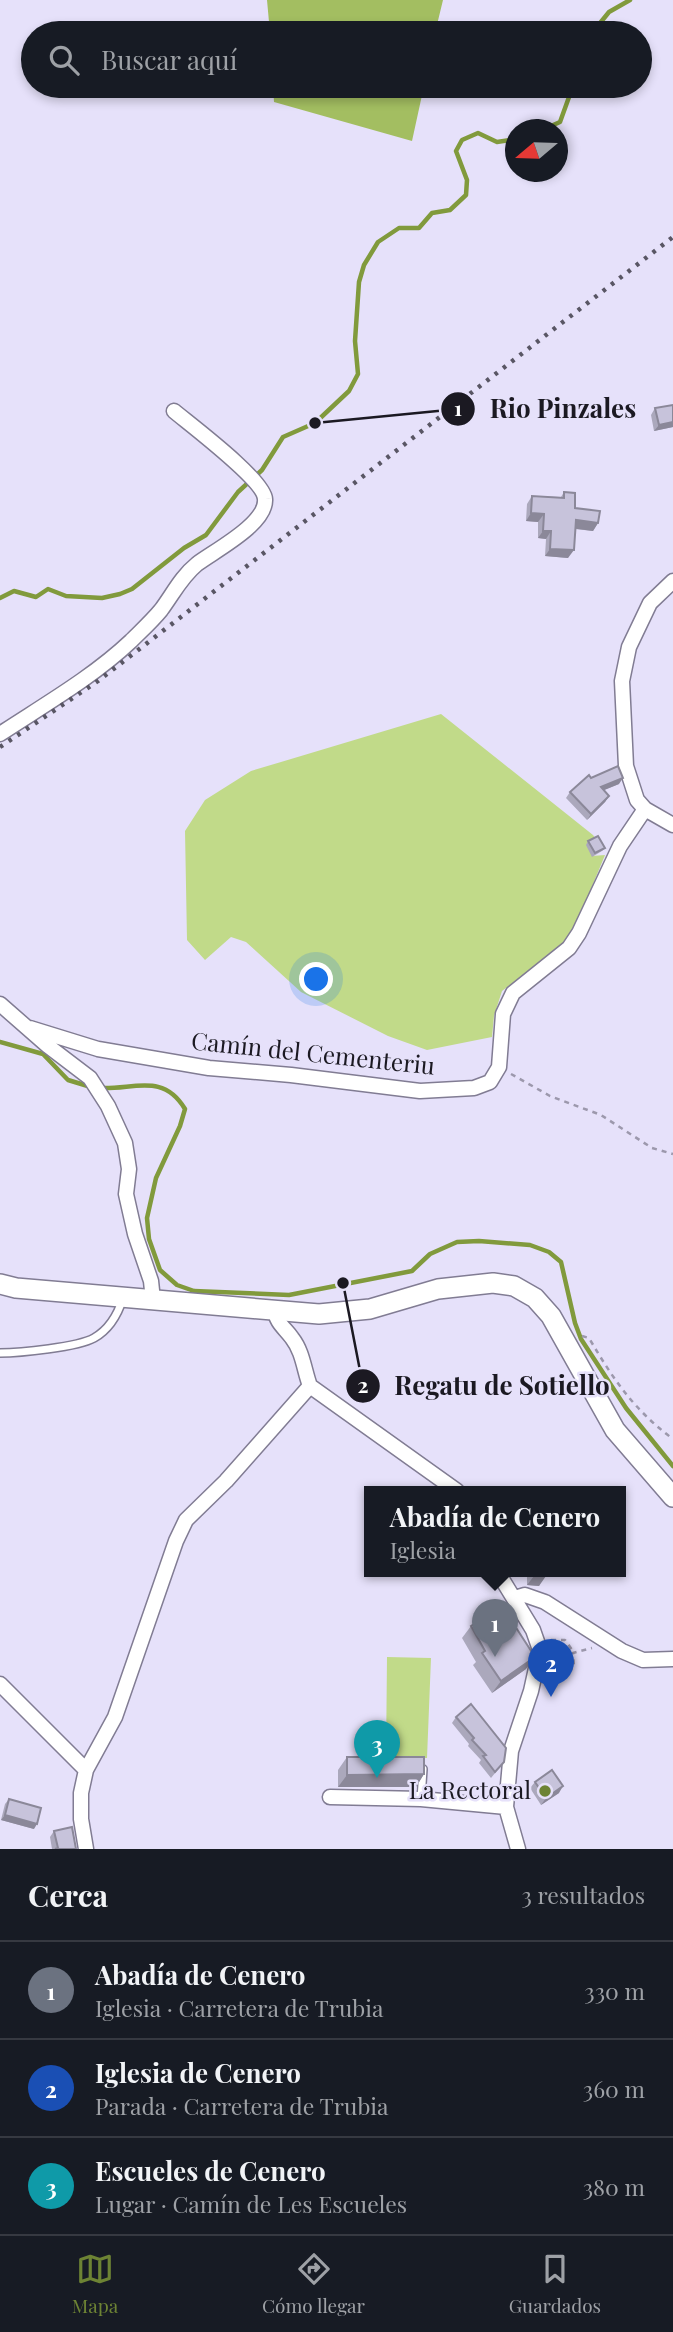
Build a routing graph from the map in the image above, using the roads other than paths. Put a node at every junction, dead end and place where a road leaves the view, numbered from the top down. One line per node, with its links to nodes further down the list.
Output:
1 (174, 411): 3 (street)
2 (673, 581): 4 (street)
3 (0, 734)
4 (645, 808): 5 (street); 7 (street, Camín del Cementeriu)
5 (673, 825)
6 (0, 1004): 7 (street)
7 (30, 1028): 10 (street)
8 (0, 1284): 9 (street)
9 (123, 1298): 10 (street); 12 (lane)
10 (153, 1300): 11 (street)
11 (275, 1310): 13 (street); 15 (street)
12 (0, 1353)
13 (310, 1386): 14 (street); 21 (street)
14 (450, 1486)
15 (673, 1497)
16 (501, 1577): 17 (street)
17 (515, 1598): 18 (street); 24 (street)
18 (673, 1659)
19 (0, 1684): 21 (street)
20 (424, 1768): 23 (lane)
21 (86, 1770): 25 (street)
22 (330, 1797): 23 (street)
23 (421, 1799): 24 (street)
24 (506, 1807): 26 (street)
25 (86, 1849)
26 (518, 1849)

